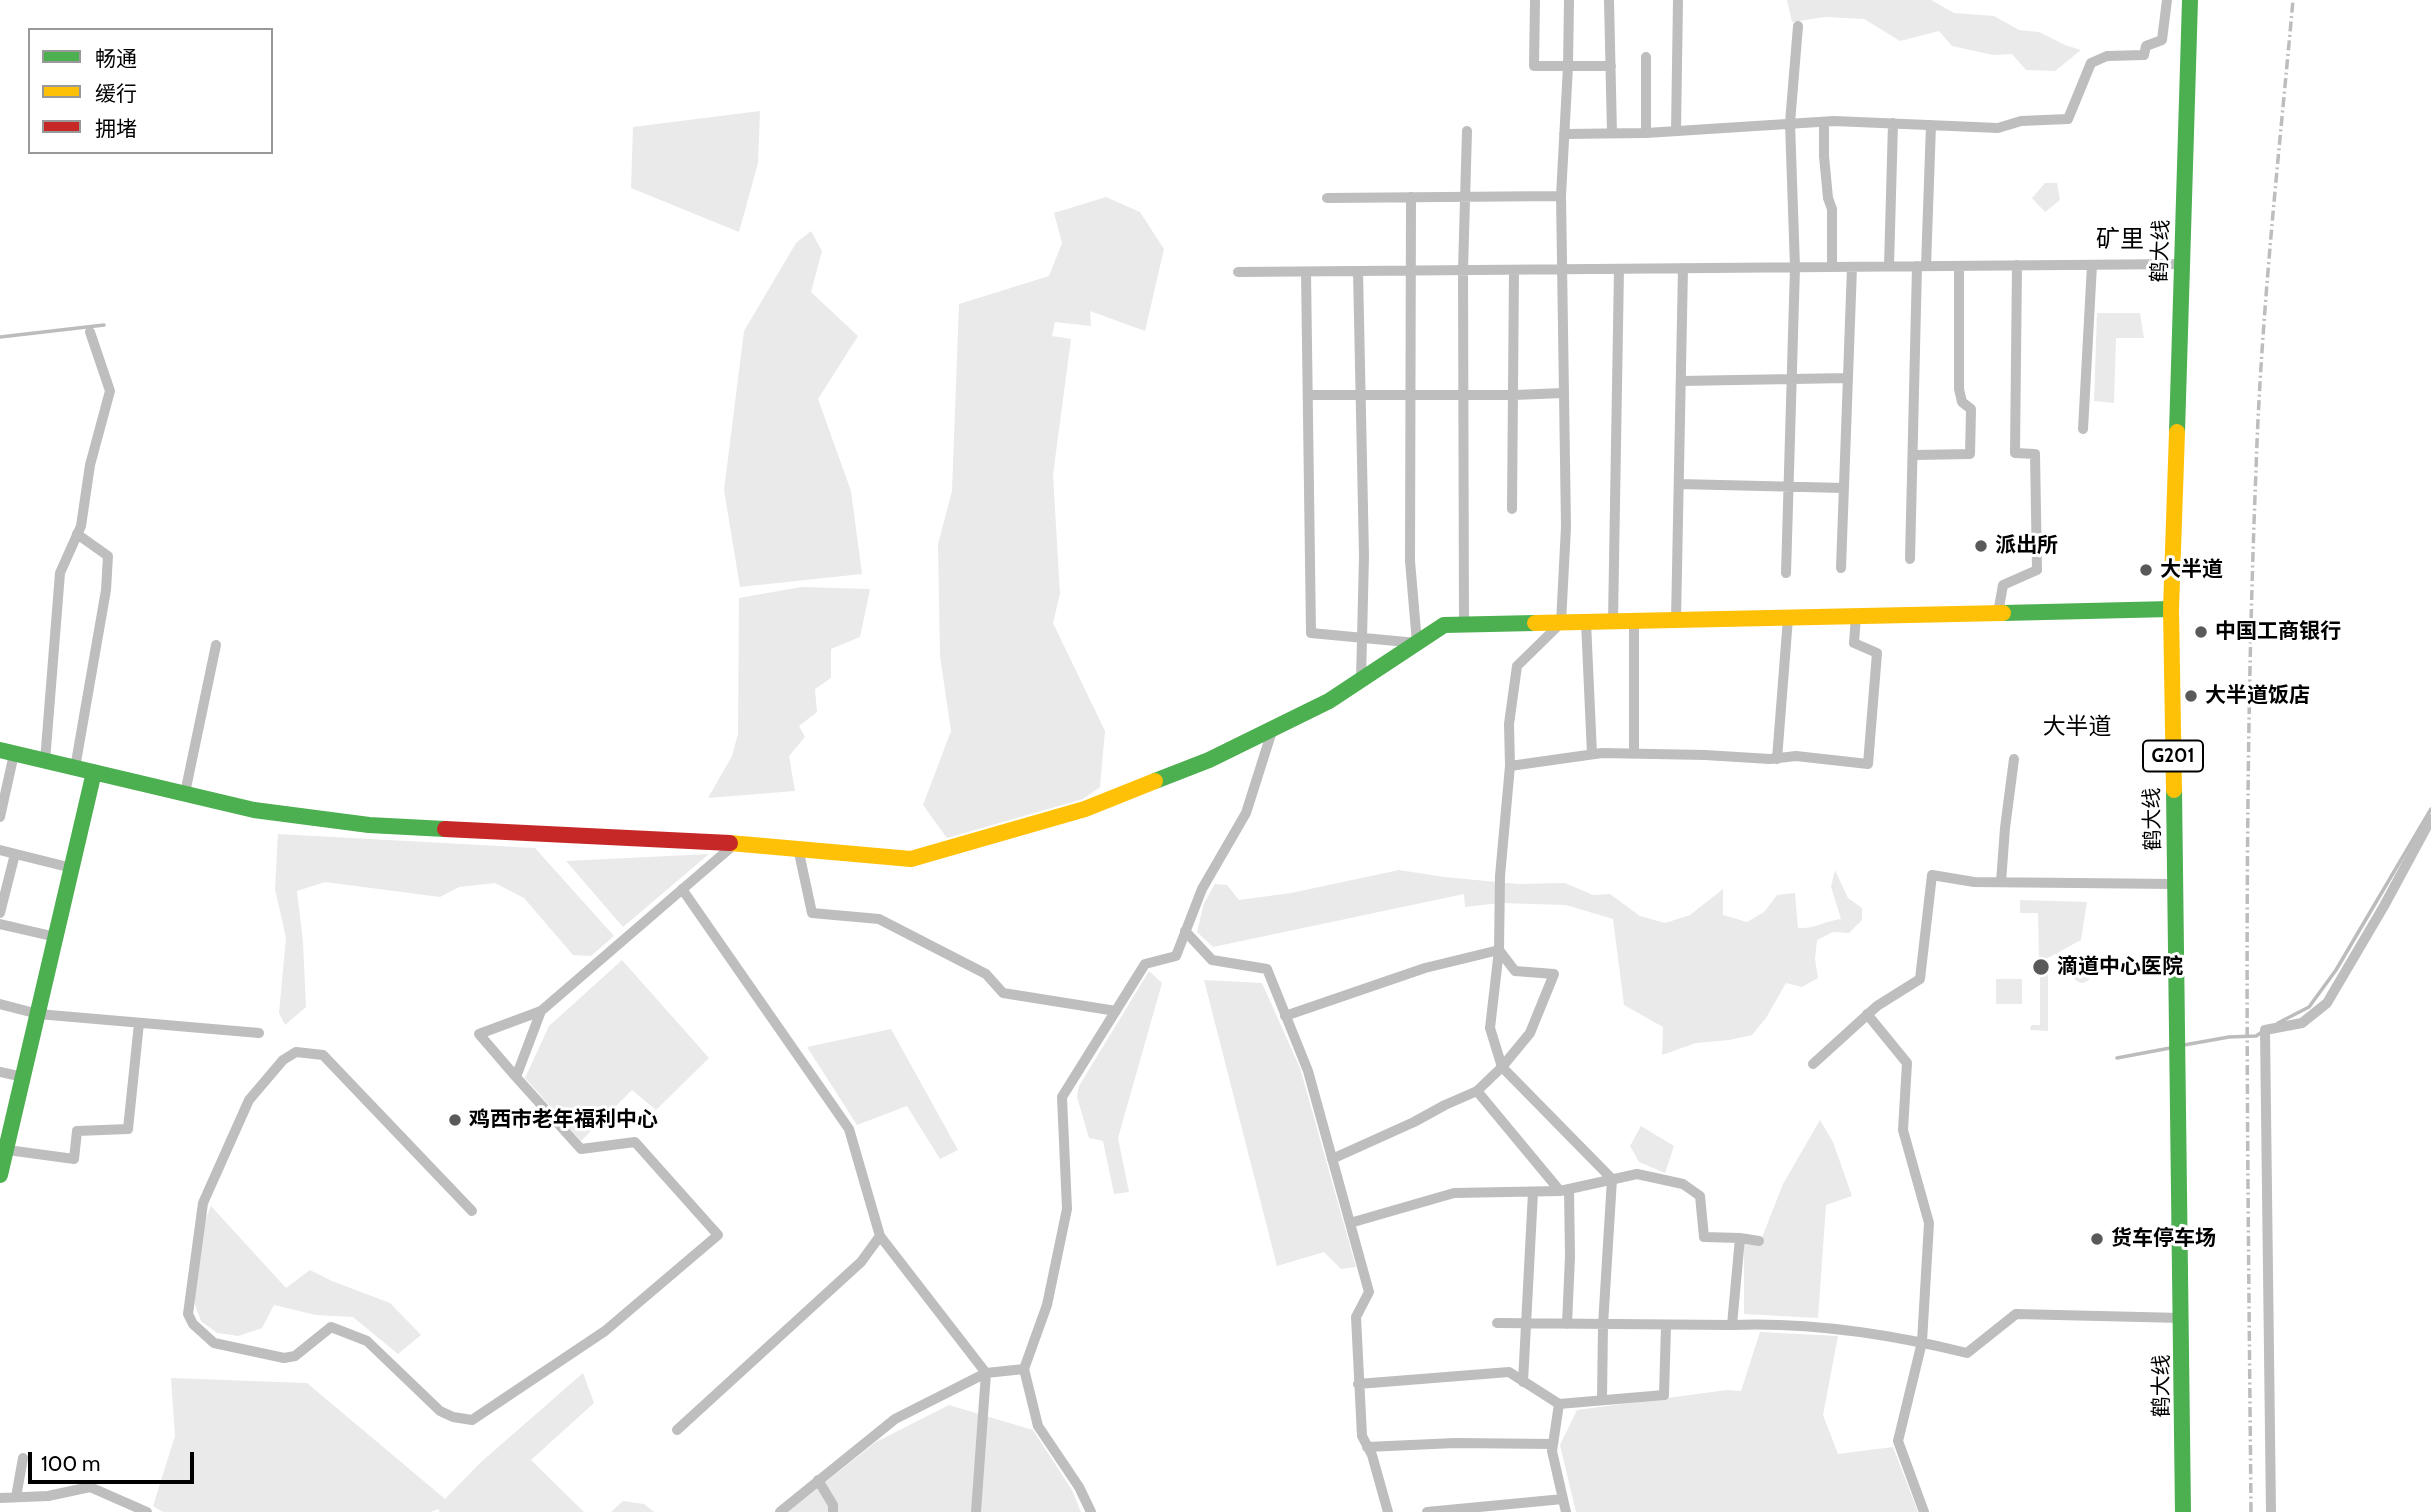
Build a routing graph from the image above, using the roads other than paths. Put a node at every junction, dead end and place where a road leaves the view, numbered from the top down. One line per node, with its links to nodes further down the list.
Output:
1 (1535, 0): 9 (street)
2 (1569, 0): 9 (street)
3 (1609, 0): 10 (street)
4 (1678, 0): 16 (street)
5 (2167, 0): 14 (street)
6 (2190, 0): 24 (main road, 鹤大线 / G201)
7 (1798, 26): 12 (street)
8 (1646, 57): 18 (street)
9 (1568, 66): 10 (street); 19 (street)
10 (1611, 66): 17 (street)
11 (1825, 122): 12 (street); 13 (street); 30 (street)
12 (1790, 123): 16 (street); 29 (street)
13 (1893, 123): 14 (street); 32 (street)
14 (1931, 125): 27 (street)
15 (1467, 131): 22 (street)
16 (1676, 131): 18 (street)
17 (1612, 133): 18 (street); 19 (street)
18 (1647, 133)
19 (1564, 134): 20 (street)
20 (1561, 196): 22 (street); 34 (street)
21 (1411, 197): 22 (street); 23 (street); 40 (street)
22 (1465, 197): 36 (street)
23 (1327, 198)
24 (2182, 264): 26 (street); 62 (main road, 鹤大线 / G201)
25 (2017, 265): 26 (street); 28 (street); 63 (street)
26 (2092, 265): 52 (street)
27 (1922, 266): 28 (street); 32 (street); 53 (street)
28 (1959, 266): 53 (street)
29 (1795, 267): 30 (street); 33 (street); 44 (street)
30 (1832, 267): 31 (street)
31 (1852, 267): 32 (street); 43 (street)
32 (1889, 267)
33 (1682, 268): 35 (street); 45 (street)
34 (1562, 269): 35 (street); 37 (street); 46 (street)
35 (1619, 269): 67 (street)
36 (1463, 270): 37 (street); 40 (street); 50 (street)
37 (1514, 270): 51 (street)
38 (1306, 271): 39 (street); 41 (street); 47 (street)
39 (1358, 271): 40 (street); 48 (street)
40 (1411, 271): 49 (street)
41 (1238, 272)
42 (90, 332): 58 (street)
43 (1848, 378): 44 (street); 56 (street)
44 (1791, 380): 45 (street); 55 (street)
45 (1681, 381): 54 (street)
46 (1563, 393): 51 (street); 70 (street)
47 (1309, 395): 48 (street); 72 (street)
48 (1360, 395): 49 (street); 72 (street)
49 (1411, 395): 50 (street); 73 (street)
50 (1464, 395): 51 (street); 71 (street)
51 (1514, 395): 57 (street)
52 (2083, 429)
53 (1914, 455): 59 (street)
54 (1679, 484): 55 (street); 66 (street)
55 (1788, 486): 56 (street); 61 (street)
56 (1844, 488): 60 (street)
57 (1512, 509)
58 (77, 534): 82 (street); 84 (street)
59 (1910, 559)
60 (1841, 568)
61 (1786, 573)
62 (2171, 610): 63 (main road); 95 (main road, 鹤大线 / G201)
63 (1998, 613): 64 (main road)
64 (1856, 616): 65 (main road); 80 (street)
65 (1788, 618): 66 (main road); 80 (street)
66 (1676, 620): 68 (main road)
67 (1613, 621): 68 (main road); 69 (main road)
68 (1634, 621): 79 (street)
69 (1586, 622): 70 (main road); 78 (street)
70 (1560, 623): 71 (main road); 83 (street)
71 (1464, 625): 73 (main road)
72 (1362, 639): 73 (street); 75 (street)
73 (1417, 643): 75 (main road)
74 (216, 645): 86 (street)
75 (1360, 680): 76 (main road)
76 (1273, 728): 90 (main road); 99 (street)
77 (7, 752): 82 (main road); 87 (street)
78 (1592, 754): 79 (street); 83 (street)
79 (1634, 754): 80 (street)
80 (1777, 759)
81 (2014, 759): 94 (street)
82 (46, 761): 84 (main road)
83 (1510, 766): 101 (street)
84 (75, 768): 85 (main road)
85 (94, 772): 86 (main road); 93 (main road)
86 (185, 793): 89 (main road)
87 (0, 817)
88 (2431, 819): 159 (street)
89 (736, 843): 90 (main road); 96 (street)
90 (798, 848): 104 (street)
91 (0, 850): 92 (street)
92 (15, 854): 93 (street); 97 (street)
93 (72, 868): 100 (main road)
94 (2001, 882): 95 (street); 106 (street)
95 (2175, 884): 127 (main road, 鹤大线 / G201)
96 (682, 889): 103 (street); 124 (street)
97 (0, 913)
98 (0, 924): 100 (street)
99 (1185, 931): 104 (street); 107 (street)
100 (56, 937): 105 (main road)
101 (1499, 950): 107 (street); 111 (street); 111 (street)
102 (0, 1004): 105 (street)
103 (541, 1011): 114 (street); 114 (street)
104 (1116, 1011): 135 (street)
105 (38, 1014): 108 (street); 113 (main road)
106 (1867, 1014): 110 (street); 134 (street)
107 (1286, 1016): 117 (street)
108 (139, 1023): 109 (street); 116 (street)
109 (259, 1033)
110 (1813, 1065)
111 (1502, 1067): 115 (street); 119 (street)
112 (0, 1072): 113 (street)
113 (23, 1077): 116 (main road)
114 (516, 1077): 122 (street)
115 (1477, 1091): 117 (street); 120 (street)
116 (3, 1150): 118 (main road)
117 (1332, 1159): 123 (street)
118 (0, 1175)
119 (1612, 1179): 120 (street); 125 (street); 131 (street)
120 (1565, 1190): 121 (street); 130 (street)
121 (1533, 1192): 123 (street); 129 (street)
122 (472, 1211)
123 (1350, 1223): 138 (street)
124 (880, 1236): 136 (street); 141 (street)
125 (1740, 1238): 126 (street); 132 (street)
126 (1759, 1241)
127 (2182, 1318): 134 (street); 158 (main road, 鹤大线 / G201)
128 (1497, 1323): 129 (street)
129 (1527, 1324): 130 (street); 137 (street)
130 (1567, 1324): 131 (street)
131 (1603, 1325): 133 (street); 139 (street)
132 (1732, 1325): 133 (street); 134 (street)
133 (1666, 1326): 139 (street)
134 (1922, 1342): 157 (street)
135 (1024, 1369): 136 (street); 153 (street)
136 (986, 1373): 145 (street); 152 (street)
137 (1523, 1381): 138 (street); 140 (street)
138 (1358, 1384): 143 (street)
139 (1602, 1399): 140 (street)
140 (1559, 1404): 142 (street)
141 (677, 1430)
142 (1553, 1444): 143 (street); 148 (street)
143 (1367, 1447): 154 (street)
144 (23, 1458): 146 (street)
145 (818, 1479): 150 (street); 151 (street)
146 (16, 1497): 147 (street); 149 (street)
147 (0, 1498)
148 (1563, 1499): 155 (street); 156 (street)
149 (147, 1512)
150 (780, 1512)
151 (833, 1512)
152 (975, 1512)
153 (1091, 1512)
154 (1388, 1512)
155 (1427, 1512)
156 (1566, 1512)
157 (1924, 1512)
158 (2183, 1512)
159 (2271, 1512)

